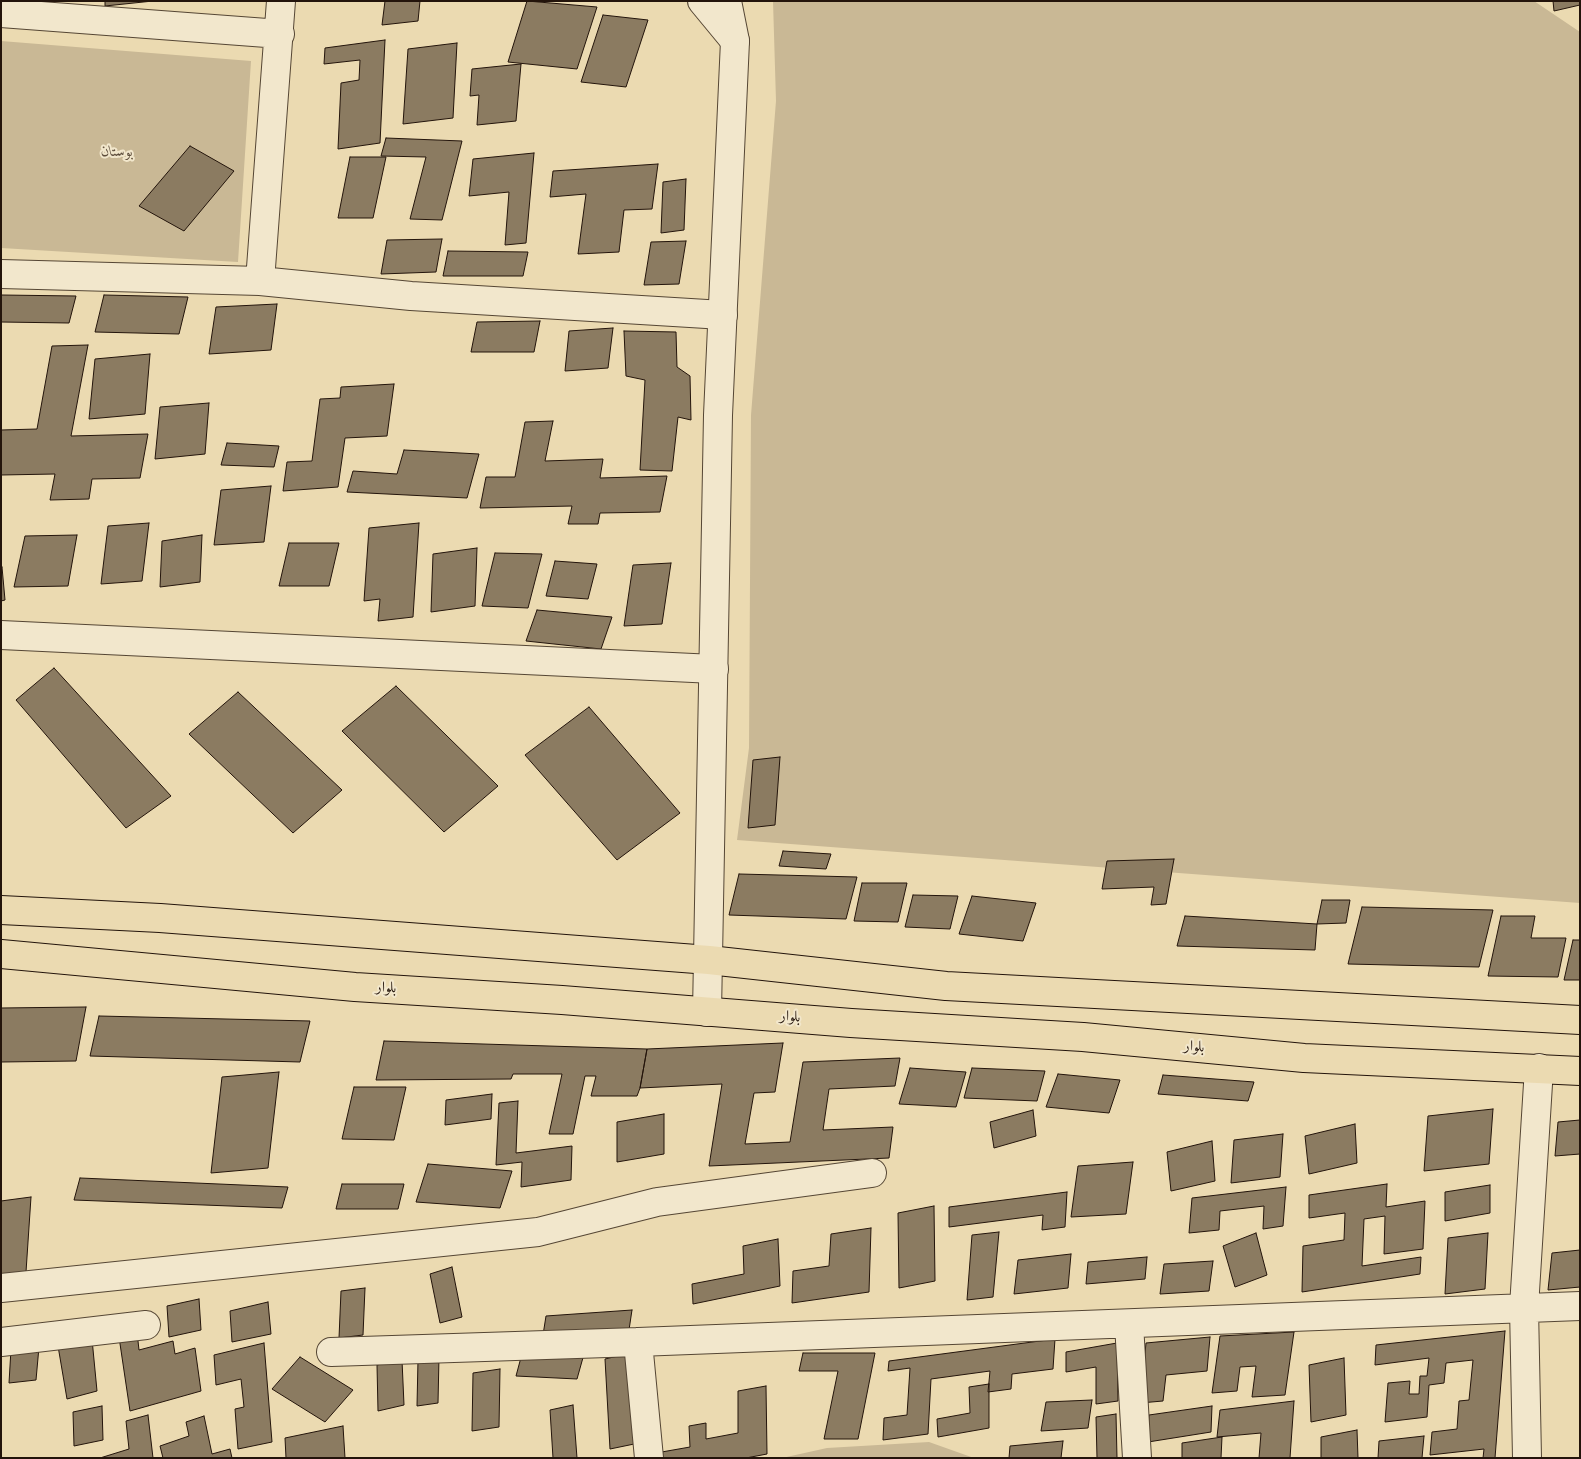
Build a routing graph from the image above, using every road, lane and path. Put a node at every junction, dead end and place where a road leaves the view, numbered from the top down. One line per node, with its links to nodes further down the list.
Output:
1 (282, 1): 5 (street)
2 (702, 1): 6 (street)
3 (727, 1): 6 (street)
4 (1, 13): 5 (street)
5 (280, 34): 8 (street)
6 (735, 41): 9 (street)
7 (1, 274): 8 (street)
8 (260, 282): 9 (street)
9 (723, 315): 11 (street)
10 (1, 635): 11 (street)
11 (714, 669): 14 (street)
12 (1, 910): 14 (main road)
13 (1, 954): 15 (main road, بلوار)
14 (709, 960): 15 (street); 16 (main road)
15 (707, 1012): 17 (main road, بلوار)
16 (1580, 1020)
17 (1539, 1068): 18 (main road, بلوار); 22 (street)
18 (1580, 1071)
19 (872, 1173): 20 (street)
20 (1, 1288)
21 (1580, 1306): 22 (street)
22 (1524, 1307): 23 (street); 30 (street)
23 (1129, 1324): 26 (street); 29 (street)
24 (146, 1325): 25 (street)
25 (1, 1342)
26 (638, 1342): 27 (street); 28 (street)
27 (331, 1352)
28 (649, 1458)
29 (1137, 1458)
30 (1527, 1458)

